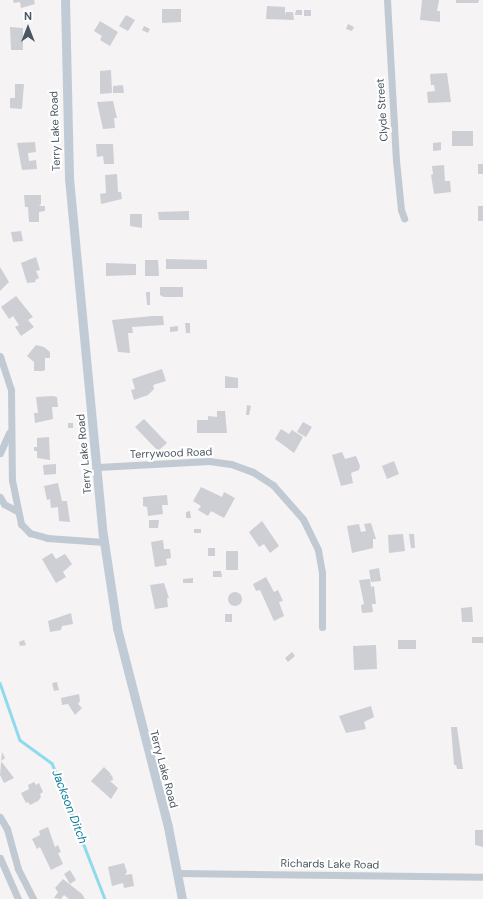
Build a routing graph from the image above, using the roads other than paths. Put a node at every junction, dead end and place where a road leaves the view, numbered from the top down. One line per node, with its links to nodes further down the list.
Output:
1 (65, 0): 7 (main road, Terry Lake Road)
2 (387, 0): 3 (street, Clyde Street)
3 (404, 218)
4 (0, 356): 5 (street)
5 (10, 431): 6 (street); 9 (street)
6 (0, 453)
7 (98, 467): 10 (main road, Terry Lake Road); 11 (street, Terrywood Road)
8 (0, 497): 9 (street)
9 (17, 511): 10 (street)
10 (104, 542): 14 (main road, Terry Lake Road)
11 (322, 627)
12 (0, 817): 17 (street)
13 (0, 858): 16 (street)
14 (176, 873): 15 (street, Richards Lake Road); 18 (main road, Terry Lake Road)
15 (483, 877)
16 (18, 899)
17 (33, 899)
18 (182, 899)

